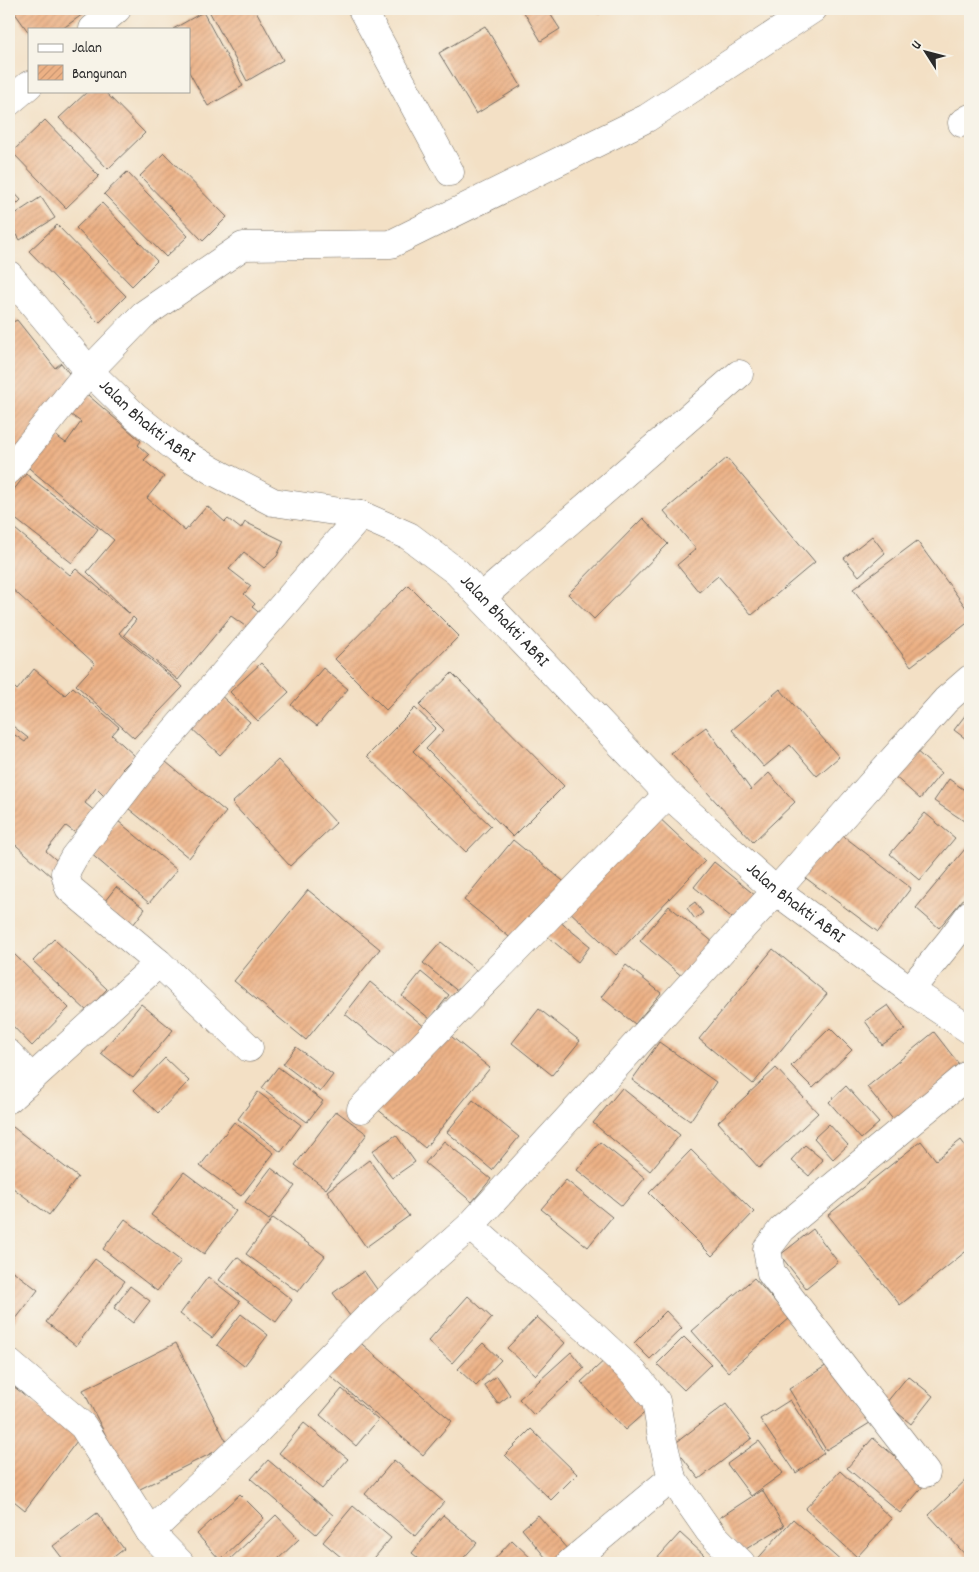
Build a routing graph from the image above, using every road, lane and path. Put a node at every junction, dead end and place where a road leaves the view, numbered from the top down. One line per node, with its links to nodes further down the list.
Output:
1 (362, 9): 5 (street)
2 (813, 9): 7 (street)
3 (28, 86): 4 (street)
4 (9, 102)
5 (450, 172)
6 (9, 275): 7 (street, Jalan Bhakti ABRI)
7 (89, 371): 9 (street); 10 (street, Jalan Bhakti ABRI)
8 (739, 374): 11 (street)
9 (9, 470)
10 (361, 515): 11 (street, Jalan Bhakti ABRI); 16 (street)
11 (482, 597): 13 (street, Jalan Bhakti ABRI)
12 (970, 679): 14 (street)
13 (668, 794): 14 (street, Jalan Bhakti ABRI); 24 (street)
14 (776, 892): 17 (street, Jalan Bhakti ABRI); 25 (street)
15 (970, 914): 17 (street)
16 (159, 963): 19 (street); 22 (street)
17 (910, 990): 18 (street, Jalan Bhakti ABRI)
18 (970, 1030)
19 (250, 1048)
20 (9, 1054): 22 (street)
21 (970, 1073): 27 (street)
22 (31, 1078): 23 (street)
23 (9, 1099)
24 (360, 1109)
25 (470, 1226): 28 (street); 29 (street)
26 (9, 1363): 29 (street)
27 (926, 1473)
28 (672, 1478): 31 (street); 32 (street)
29 (150, 1532): 30 (street)
30 (180, 1563)
31 (570, 1563)
32 (741, 1563)

